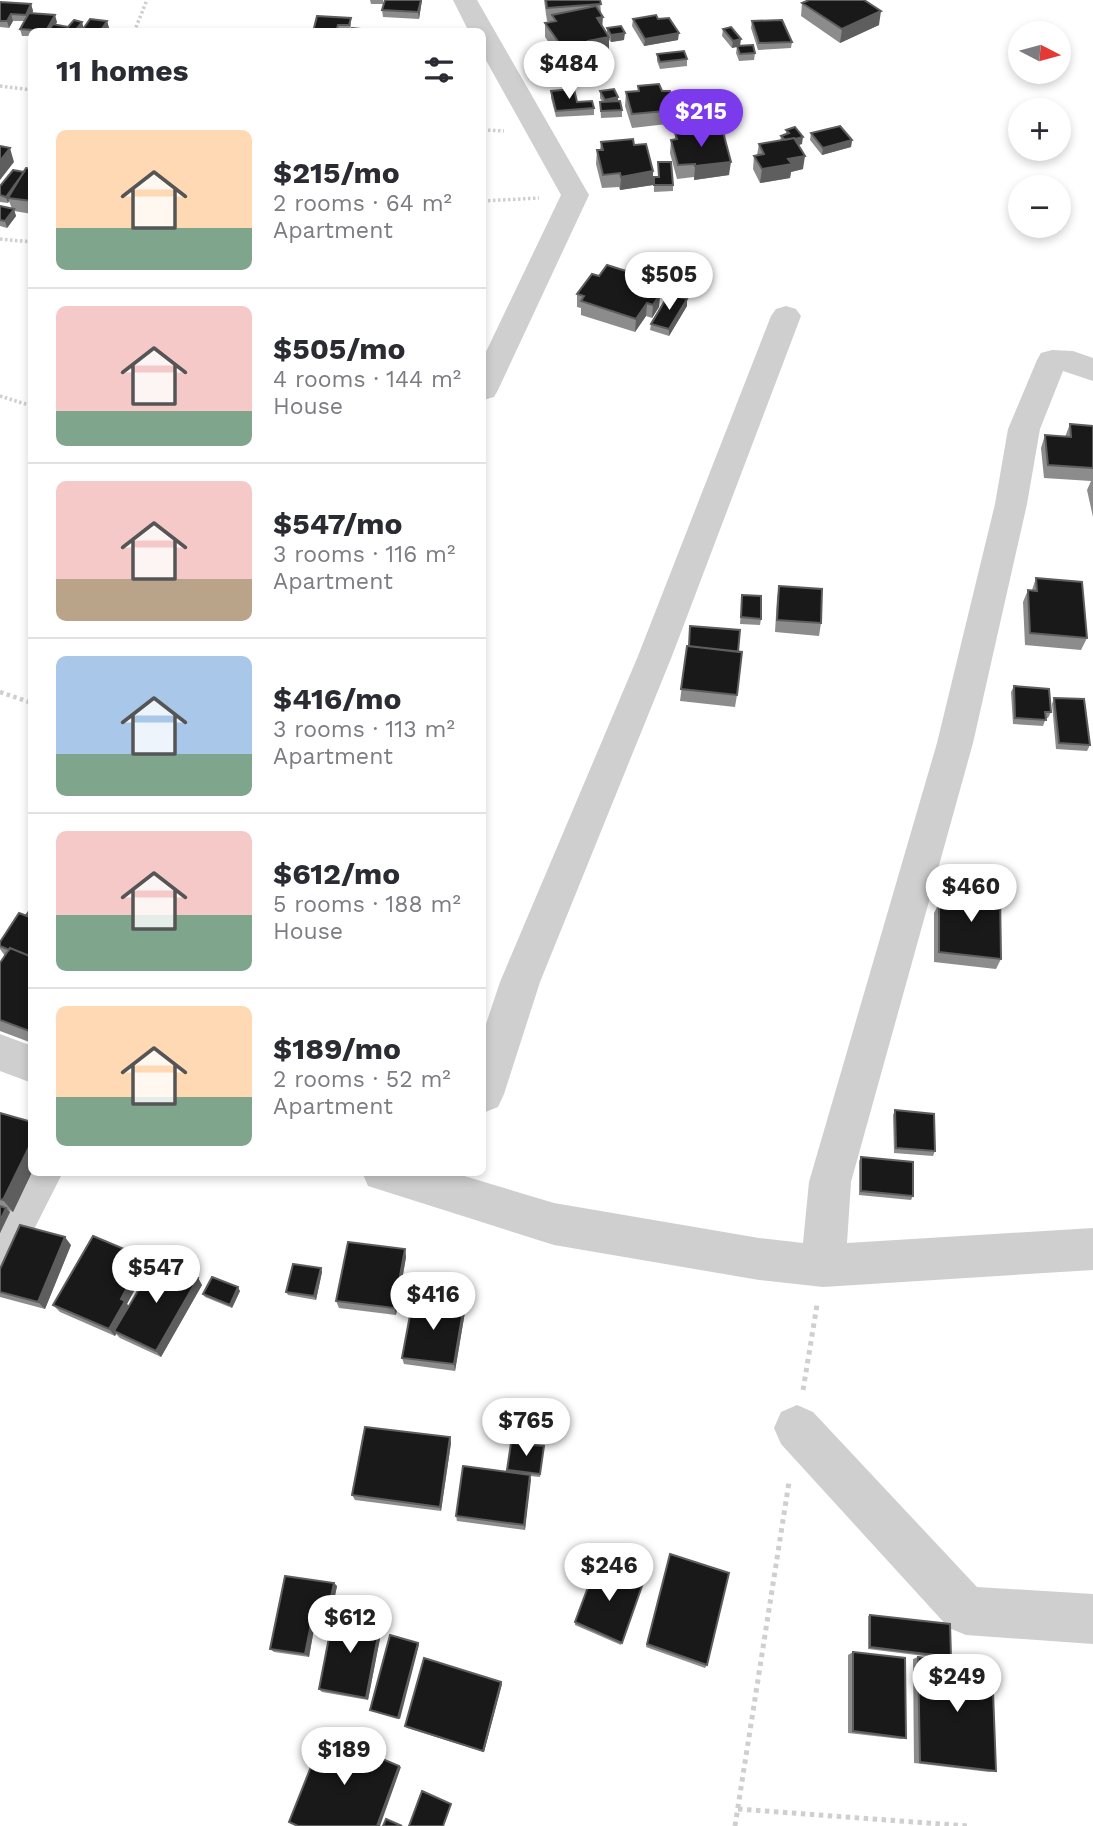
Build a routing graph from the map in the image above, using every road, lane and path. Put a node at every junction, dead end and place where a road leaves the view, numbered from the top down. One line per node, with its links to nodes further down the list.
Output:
1 (147, 0): 3 (path)
2 (465, 0): 4 (street)
3 (136, 28)
4 (481, 28)
5 (486, 37): 8 (street)
6 (0, 86): 7 (path)
7 (28, 90)
8 (575, 195): 9 (path); 14 (street)
9 (486, 201)
10 (0, 239): 11 (path)
11 (28, 242)
12 (786, 316): 21 (street)
13 (1093, 371): 27 (street)
14 (486, 384)
15 (0, 396): 16 (path)
16 (28, 405)
17 (0, 692): 18 (path)
18 (28, 702)
19 (0, 1052): 20 (street)
20 (28, 1063)
21 (486, 1085)
22 (40, 1176): 26 (street)
23 (409, 1176): 24 (street)
24 (454, 1183): 27 (street)
25 (1093, 1249): 27 (street)
26 (0, 1252)
27 (823, 1266): 28 (path)
28 (797, 1428): 29 (street); 30 (path)
29 (1093, 1619)
30 (738, 1809): 31 (path); 32 (path)
31 (736, 1826)
32 (968, 1826)

